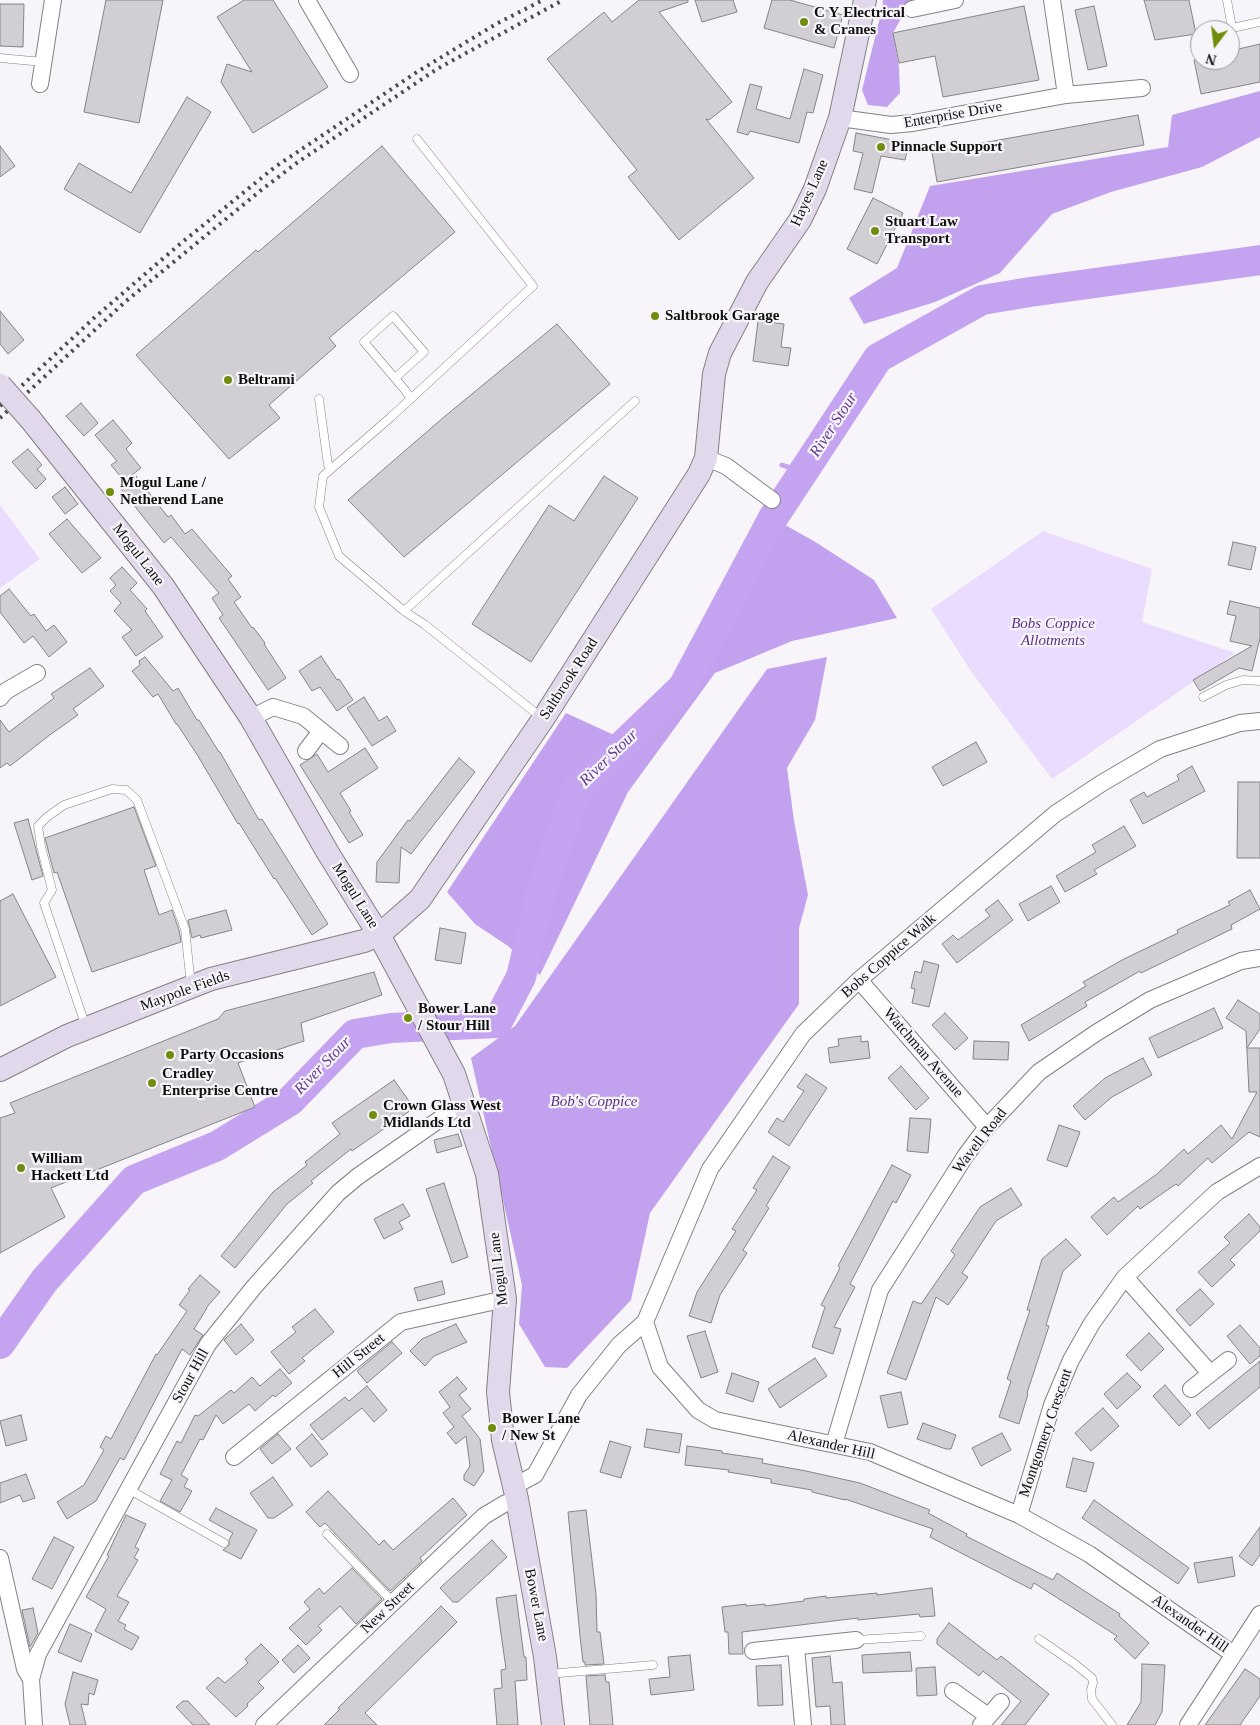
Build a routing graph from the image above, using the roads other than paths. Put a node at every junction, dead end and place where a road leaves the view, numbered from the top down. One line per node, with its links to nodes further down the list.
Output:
1 (53, 0): 10 (street)
2 (307, 0): 11 (street)
3 (865, 0): 15 (street, Hayes Lane)
4 (955, 0): 7 (street)
5 (1052, 0): 14 (street)
6 (1227, 0): 8 (lane)
7 (912, 9)
8 (1260, 22)
9 (0, 58): 10 (lane)
10 (43, 62): 12 (street)
11 (350, 74)
12 (40, 84)
13 (1142, 88): 14 (street, Enterprise Drive)
14 (1066, 95): 15 (street, Enterprise Drive)
15 (840, 118): 21 (street, Hayes Lane)
16 (417, 139): 20 (lane)
17 (395, 378): 17 (lane); 20 (lane)
18 (0, 385): 31 (street, Mogul Lane, bridge)
19 (319, 399): 24 (lane)
20 (410, 399): 24 (lane)
21 (711, 399): 23 (street, Saltbrook Road)
22 (635, 401): 26 (lane)
23 (706, 458): 25 (street); 32 (street, Saltbrook Road)
24 (332, 469): 26 (lane)
25 (772, 500)
26 (404, 611): 32 (lane)
27 (37, 673): 29 (street)
28 (1260, 681): 30 (lane)
29 (2, 691)
30 (1203, 697)
31 (251, 718): 34 (street); 37 (street, Mogul Lane)
32 (543, 719): 37 (street, Saltbrook Road)
33 (1260, 721): 39 (street, Bobs Coppice Walk)
34 (321, 731): 35 (street); 36 (street)
35 (340, 746)
36 (306, 751)
37 (379, 935): 40 (street, Maypole Fields); 43 (street, Mogul Lane)
38 (1260, 958): 44 (street, Wavell Road)
39 (859, 980): 44 (street, Watchman Avenue); 48 (street, Bobs Coppice Walk)
40 (191, 987): 41 (street, Maypole Fields); 41 (lane)
41 (87, 1028): 42 (street, Maypole Fields)
42 (0, 1070)
43 (463, 1103): 47 (street, Mogul Lane); 54 (street, Stour Hill)
44 (987, 1127): 52 (street, Wavell Road)
45 (1260, 1166): 46 (street, Montgomery Crescent)
46 (1125, 1277): 50 (street); 56 (street, Montgomery Crescent)
47 (505, 1299): 53 (street, Hill Street); 55 (street, Mogul Lane)
48 (645, 1322): 52 (street, Alexander Hill); 55 (street)
49 (1228, 1360): 50 (street)
50 (1210, 1374): 51 (street)
51 (1191, 1389)
52 (834, 1444): 56 (street, Alexander Hill)
53 (234, 1457)
54 (128, 1489): 58 (lane); 70 (street, Stour Hill)
55 (516, 1493): 60 (street, New Street); 69 (street, Bower Lane)
56 (1019, 1515): 67 (street, Alexander Hill)
57 (327, 1534): 60 (lane)
58 (224, 1543)
59 (0, 1558): 70 (street)
60 (393, 1602): 75 (street, New Street)
61 (1260, 1614): 67 (street)
62 (921, 1636): 64 (lane)
63 (1039, 1639): 78 (lane)
64 (856, 1640): 65 (street)
65 (796, 1647): 66 (street); 77 (street)
66 (753, 1651)
67 (1233, 1654): 79 (street)
68 (653, 1665): 69 (lane)
69 (547, 1674): 76 (street, Bower Lane)
70 (31, 1679): 74 (street, Stour Hill)
71 (954, 1691): 73 (street)
72 (1002, 1702): 73 (street)
73 (984, 1721)
74 (34, 1725)
75 (264, 1725)
76 (553, 1725)
77 (803, 1725)
78 (1112, 1725)
79 (1188, 1725)

